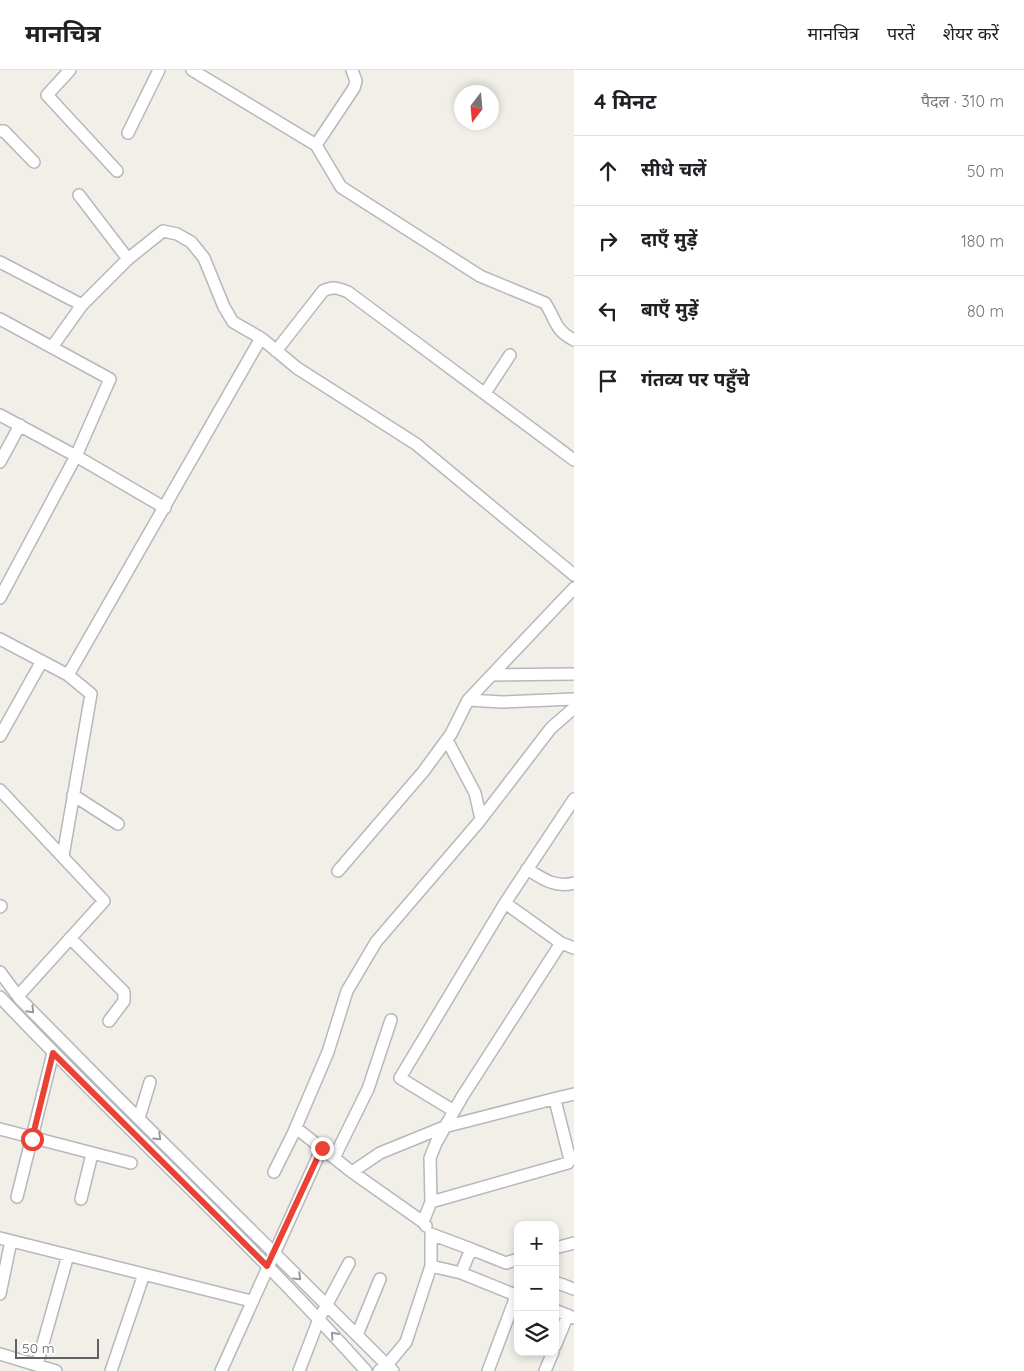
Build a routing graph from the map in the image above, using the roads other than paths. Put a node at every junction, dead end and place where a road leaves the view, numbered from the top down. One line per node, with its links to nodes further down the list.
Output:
1 (70, 70): 9 (street)
2 (159, 70): 6 (street)
3 (192, 70): 7 (street)
4 (352, 70): 7 (street)
5 (0, 130): 8 (street)
6 (128, 133)
7 (316, 145): 16 (street)
8 (34, 162)
9 (117, 171)
10 (79, 195): 11 (street)
11 (128, 259): 13 (street); 15 (street)
12 (0, 262): 13 (street)
13 (82, 305): 17 (street)
14 (0, 319): 17 (street)
15 (261, 338): 18 (street); 26 (street)
16 (574, 340)
17 (52, 347): 23 (street)
18 (276, 351): 20 (street); 27 (street)
19 (510, 355): 20 (street)
20 (485, 393): 24 (street)
21 (0, 415): 22 (street)
22 (20, 425): 23 (street); 25 (street)
23 (76, 456): 26 (street); 29 (street)
24 (574, 460)
25 (0, 462)
26 (164, 508): 33 (street)
27 (574, 575)
28 (574, 588): 34 (street)
29 (0, 598)
30 (0, 639): 31 (street)
31 (42, 661): 33 (street); 38 (street)
32 (574, 674): 34 (street)
33 (68, 675): 41 (street)
34 (492, 675): 36 (street)
35 (574, 699): 36 (street)
36 (468, 700): 39 (street)
37 (574, 708): 43 (street)
38 (0, 736)
39 (447, 740): 43 (street); 47 (street)
40 (0, 790): 45 (street)
41 (73, 794): 44 (street); 45 (street)
42 (574, 798): 46 (street)
43 (481, 820): 65 (street)
44 (118, 824)
45 (63, 856): 50 (street)
46 (527, 869): 48 (street); 49 (street)
47 (338, 871)
48 (574, 883)
49 (504, 903): 51 (street); 62 (street)
50 (70, 938): 54 (street); 57 (street)
51 (561, 943): 52 (street); 62 (street)
52 (574, 948)
53 (0, 972): 54 (street)
54 (18, 996): 63 (street, one-way to 63)
55 (0, 997): 58 (street)
56 (391, 1020): 70 (street)
57 (110, 1021)
58 (53, 1053): 67 (street); 88 (street)
59 (150, 1082): 63 (street)
60 (574, 1094): 61 (street)
61 (557, 1098): 64 (street); 76 (street)
62 (454, 1111): 64 (street)
63 (139, 1118): 83 (street, one-way to 83)
64 (444, 1127): 73 (street); 76 (street)
65 (296, 1128): 68 (street); 72 (street)
66 (0, 1129): 67 (street)
67 (32, 1139): 69 (street); 74 (street)
68 (322, 1148): 70 (street); 83 (street)
69 (92, 1154): 71 (street); 75 (street)
70 (334, 1158): 73 (street)
71 (131, 1163)
72 (274, 1172)
73 (352, 1172): 77 (street)
74 (17, 1197)
75 (81, 1199)
76 (431, 1202): 77 (street)
77 (423, 1222): 78 (street)
78 (431, 1234): 82 (street); 89 (street)
79 (6, 1240): 84 (street); 97 (street)
80 (574, 1243): 81 (street)
81 (559, 1247)
82 (471, 1249): 87 (street); 91 (street)
83 (273, 1253): 88 (street); 100 (street, one-way to 100)
84 (68, 1255): 92 (street); 108 (street)
85 (514, 1260): 87 (street)
86 (349, 1263): 100 (street)
87 (506, 1263): 90 (street)
88 (267, 1266): 98 (street); 103 (street)
89 (431, 1266): 91 (street); 109 (street)
90 (515, 1266)
91 (462, 1273): 96 (street)
92 (144, 1274): 98 (street); 111 (street)
93 (380, 1279): 104 (street)
94 (559, 1283): 95 (street)
95 (574, 1289)
96 (514, 1293)
97 (0, 1294)
98 (251, 1301): 112 (street)
99 (514, 1302): 115 (street)
100 (328, 1306): 103 (street); 104 (street)
101 (558, 1311): 102 (street)
102 (571, 1316): 105 (street)
103 (319, 1319): 113 (street); 114 (street, one-way to 103)
104 (357, 1335): 109 (street)
105 (559, 1338)
106 (0, 1354): 108 (street)
107 (551, 1356): 116 (street)
108 (37, 1365): 110 (street)
109 (386, 1369)
110 (56, 1371)
111 (111, 1371)
112 (221, 1371)
113 (299, 1371)
114 (366, 1371)
115 (488, 1371)
116 (545, 1371)

